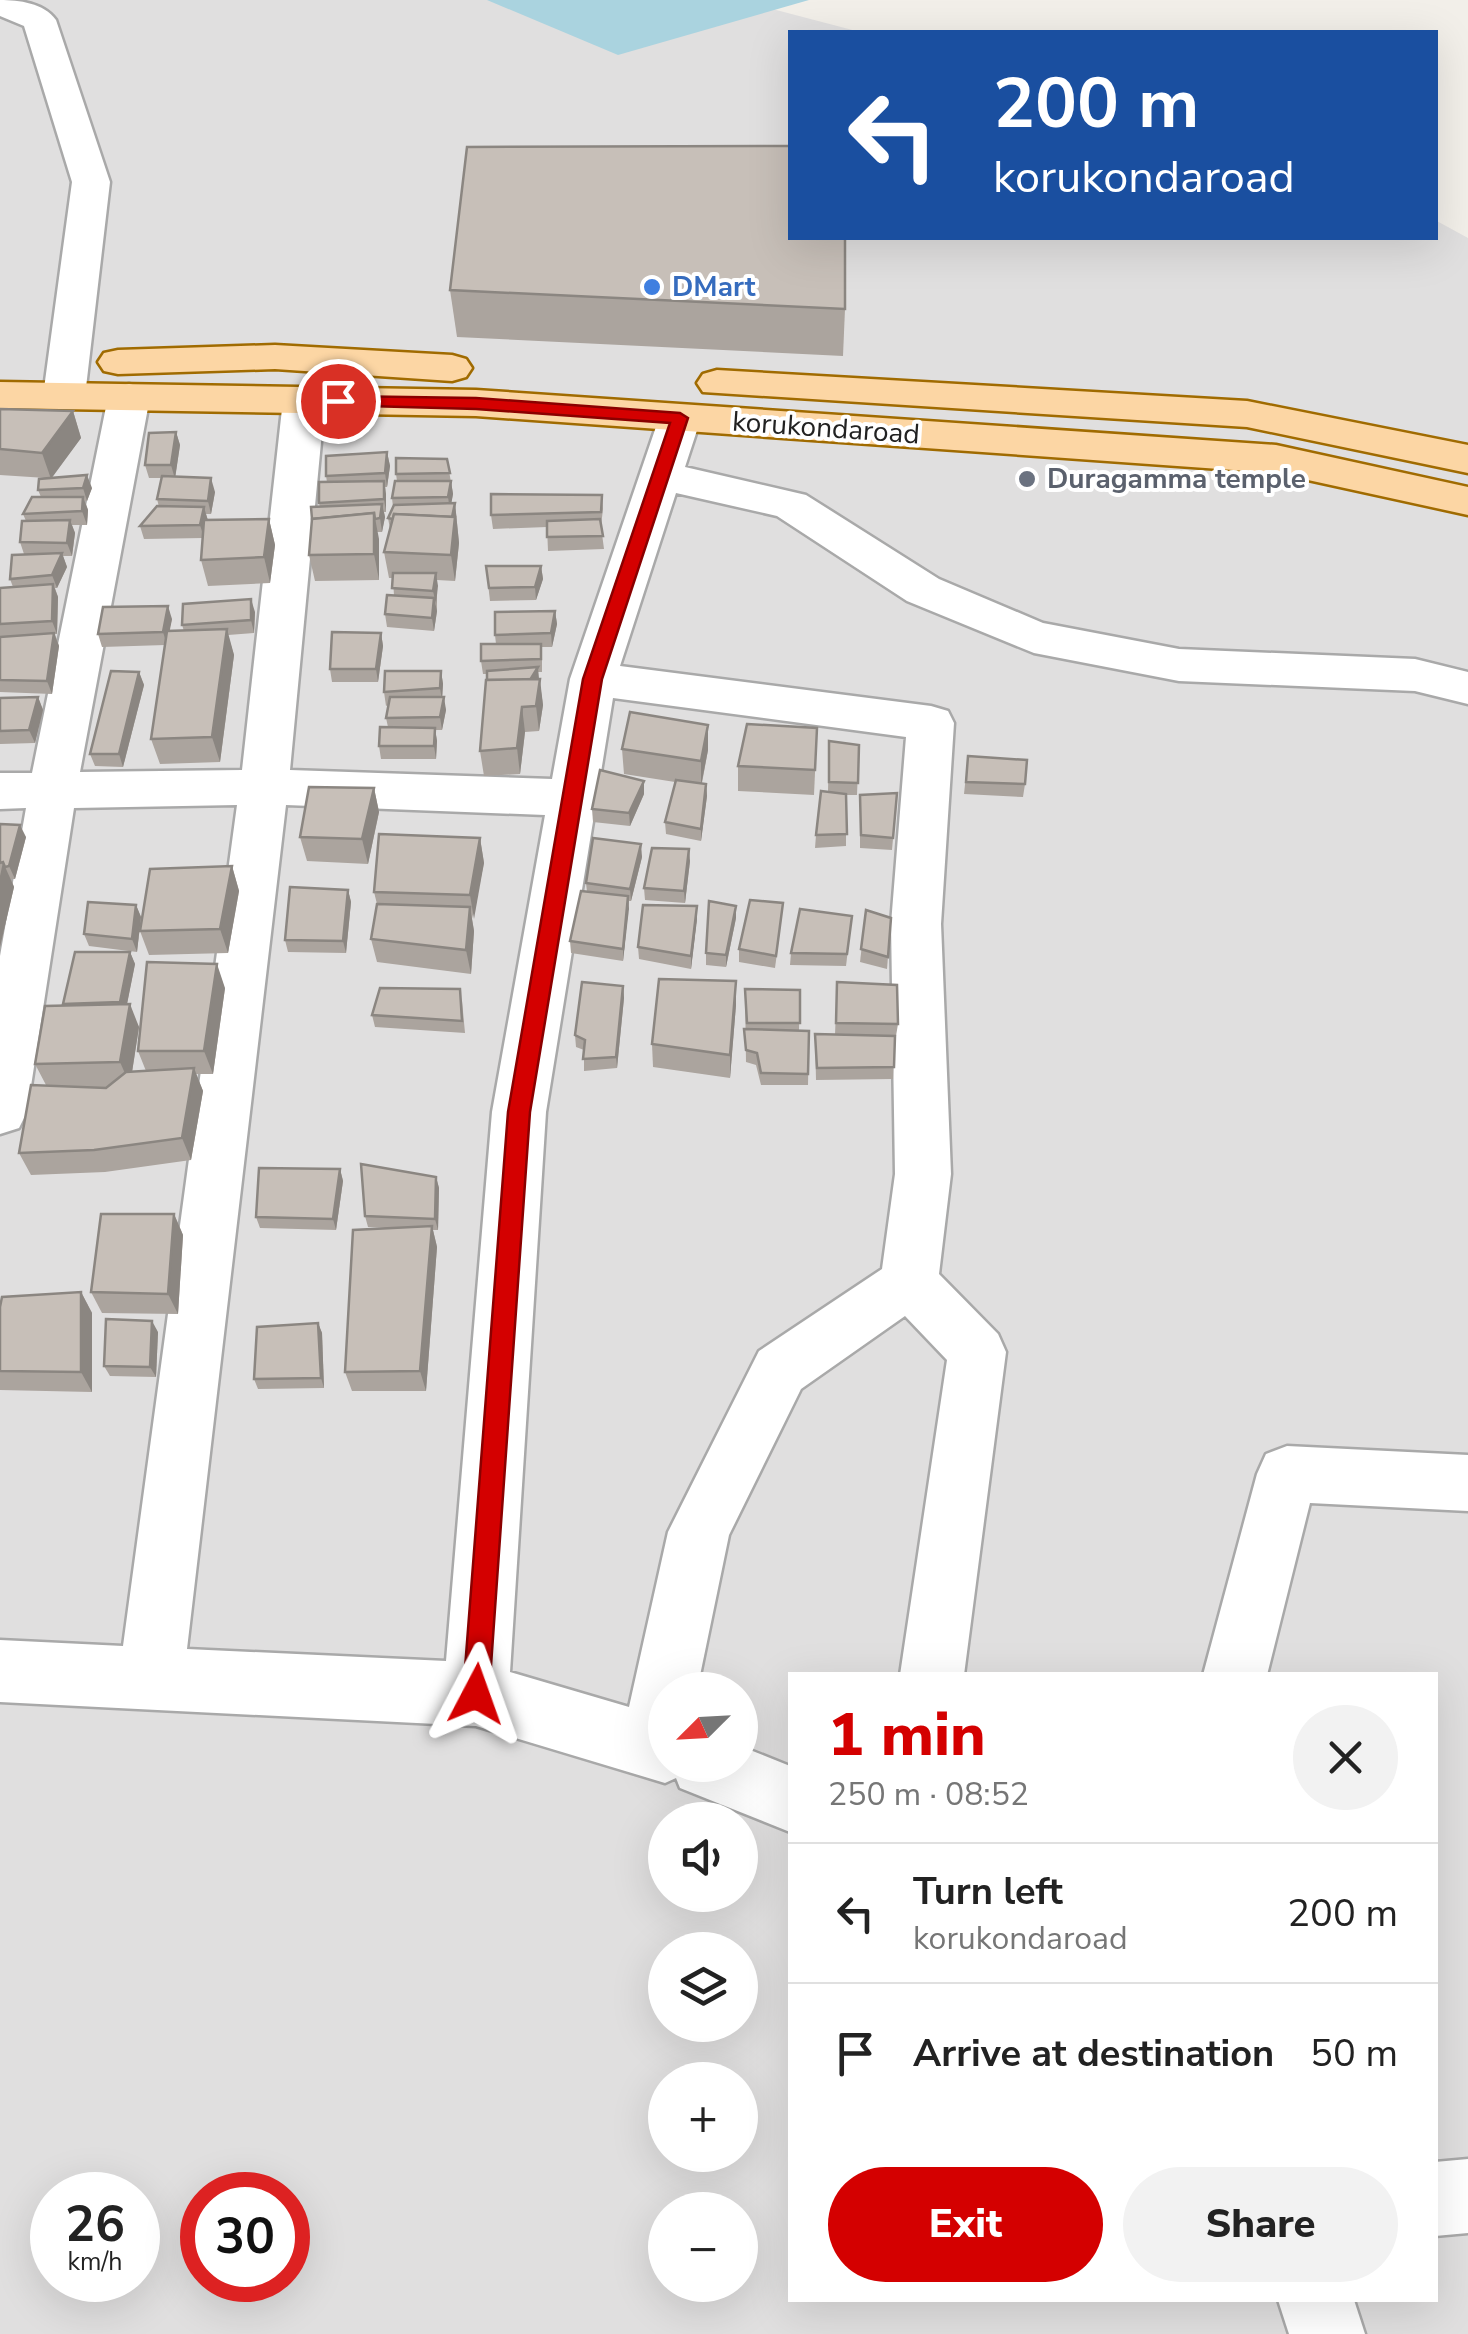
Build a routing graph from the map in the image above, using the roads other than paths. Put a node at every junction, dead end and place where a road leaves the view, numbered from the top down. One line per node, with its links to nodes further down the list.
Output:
1 (0, 4): 3 (street)
2 (0, 365): 3 (main road)
3 (66, 380): 4 (main road, korukondaroad); 5 (main road, korukondaroad); 8 (main road)
4 (0, 394)
5 (129, 397): 6 (main road, korukondaroad); 14 (street)
6 (304, 400): 7 (main road, korukondaroad); 13 (street)
7 (680, 418): 9 (street); 10 (main road, korukondaroad)
8 (1468, 458)
9 (660, 476): 11 (street); 12 (street)
10 (1468, 502)
11 (592, 679): 16 (street); 18 (street)
12 (1468, 688)
13 (264, 787): 14 (street); 16 (street); 24 (street)
14 (53, 790): 15 (street); 17 (street)
15 (0, 791)
16 (572, 798): 25 (street)
17 (0, 1112)
18 (909, 1282): 21 (street); 22 (street)
19 (1468, 1483): 23 (street)
20 (0, 1671): 24 (street)
21 (683, 1672)
22 (932, 1672)
23 (1236, 1672)
24 (151, 1678): 25 (street)
25 (476, 1694): 26 (street)
26 (648, 1746)
27 (746, 1782): 28 (street)
28 (788, 1798)
29 (1468, 2196): 30 (street)
30 (1438, 2199)
31 (1317, 2302): 32 (street)
32 (1327, 2334)

